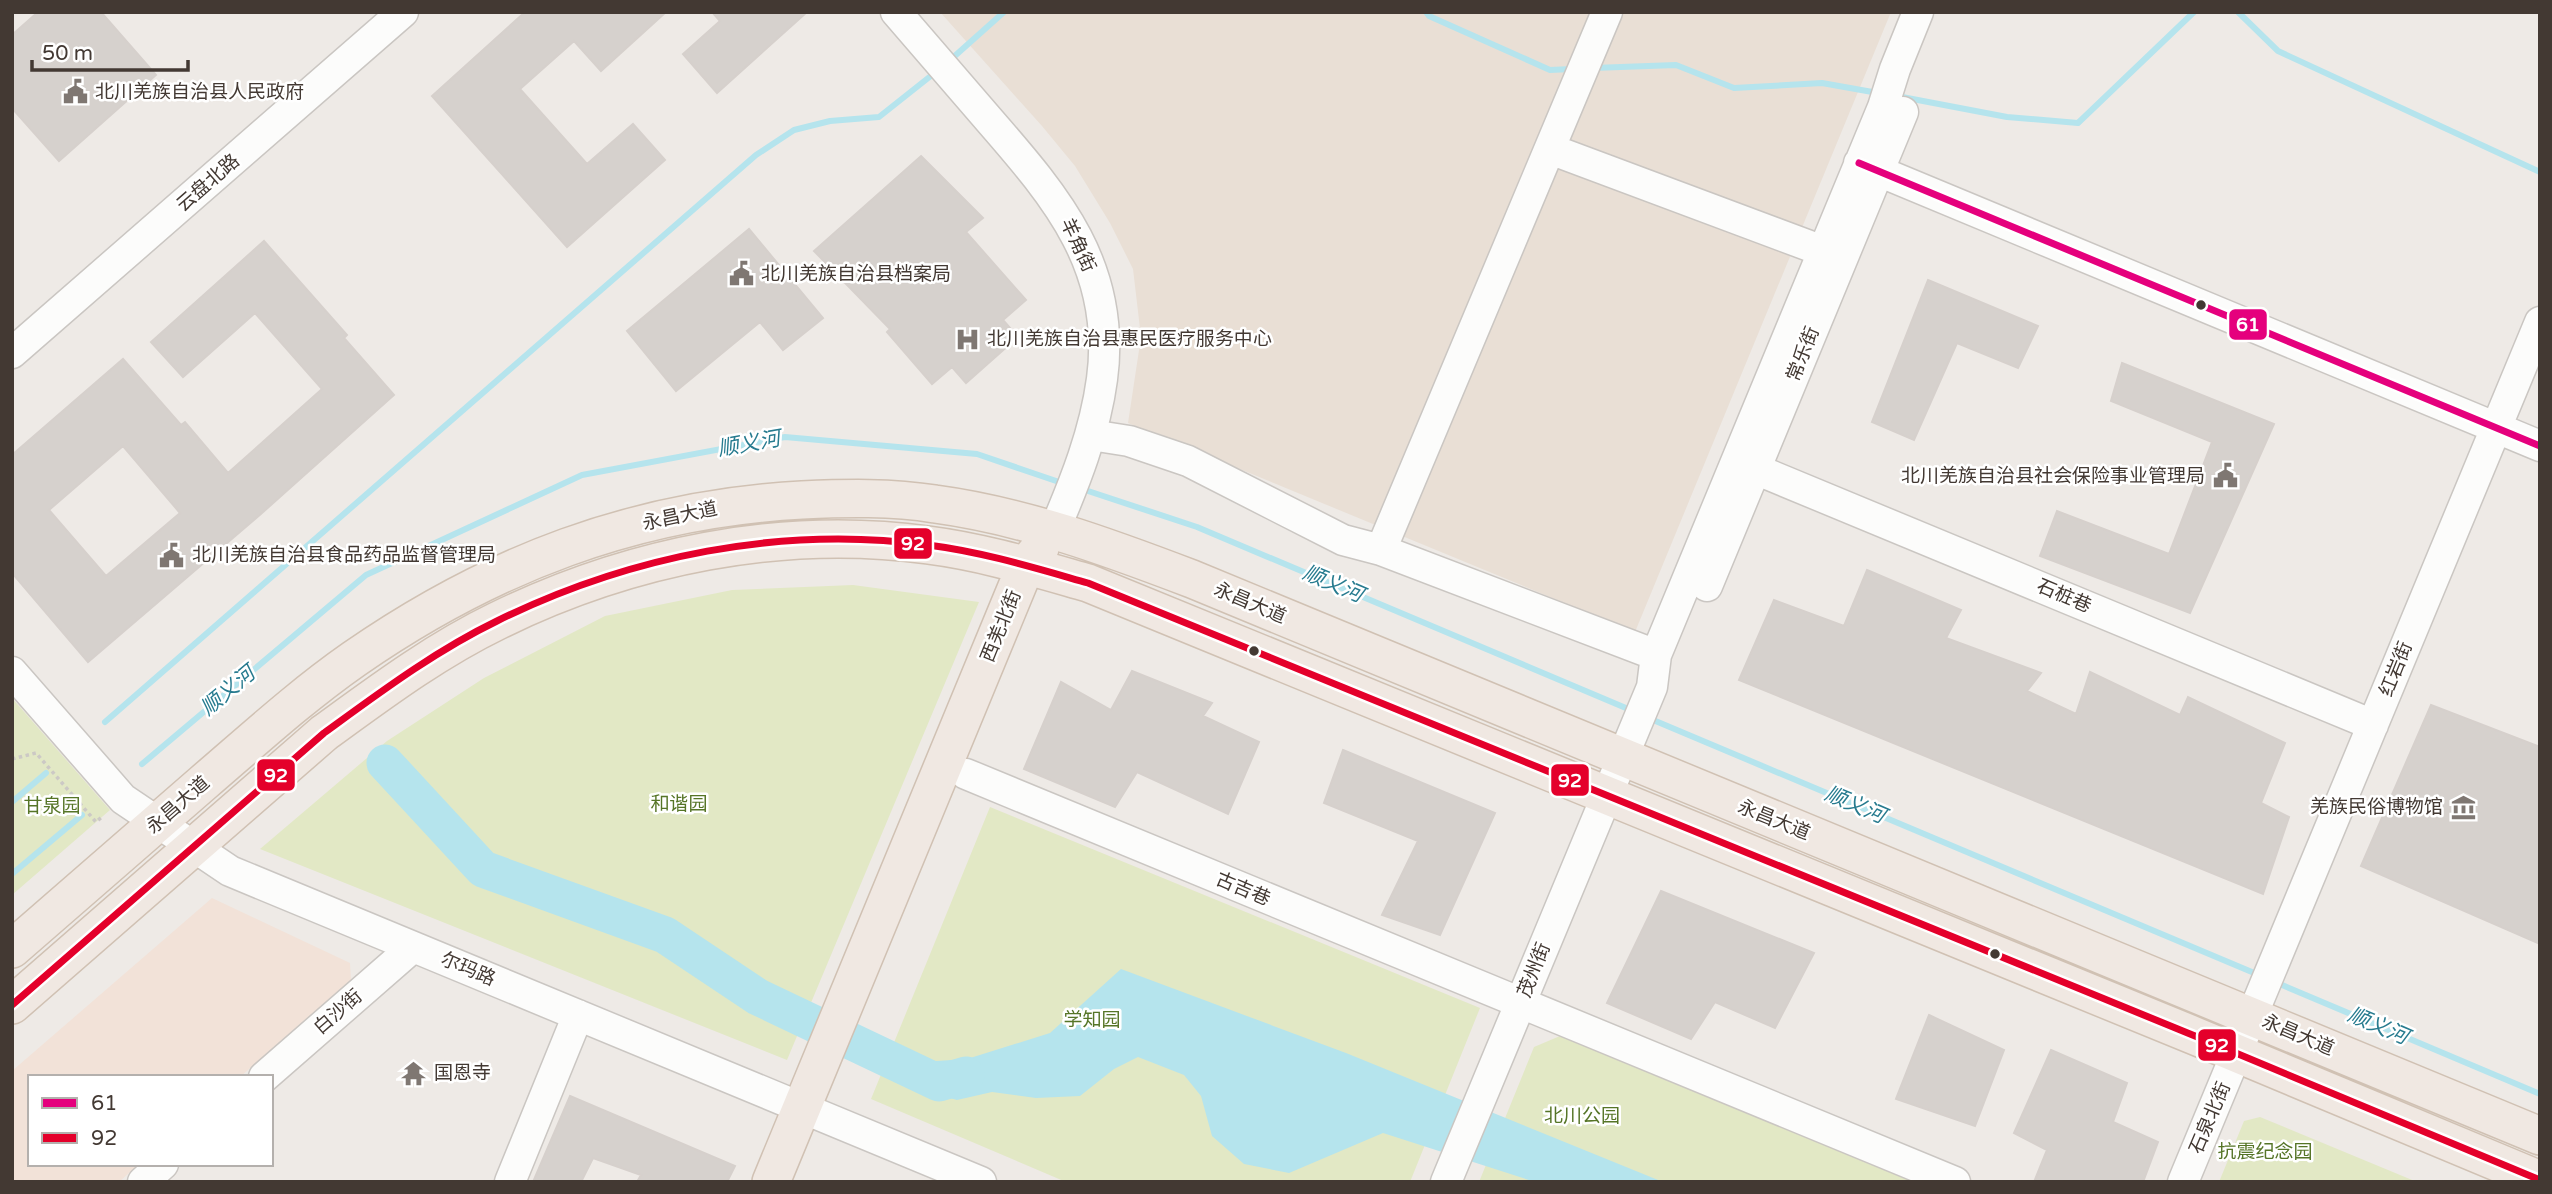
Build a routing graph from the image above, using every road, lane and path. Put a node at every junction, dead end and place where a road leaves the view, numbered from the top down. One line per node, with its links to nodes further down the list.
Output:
1 (404, 12): 11 (street, 云盘北路)
2 (1607, 12): 7 (street)
3 (1918, 12): 6 (street, 常乐街)
4 (1939, 12): 6 (street, 常乐街)
5 (907, 16): 13 (street, 羊角街)
6 (1903, 72): 8 (street, 常乐街)
7 (1550, 149): 9 (street); 17 (street)
8 (1869, 167): 9 (street, 常乐街); 12 (street); 15 (street, 常乐街)
9 (1823, 251): 19 (street, 常乐街)
10 (2540, 322): 12 (street, 红岩街)
11 (12, 353)
12 (2496, 428): 14 (street); 22 (street, 红岩街)
13 (1088, 443): 16 (street, 羊角街); 17 (street)
14 (2540, 446)
15 (1755, 469): 21 (street, 常乐街); 22 (street, 石桩巷)
16 (1054, 530): 18 (main road, 西羌北街); 23 (main road, 永昌大道); 28 (main road, 永昌大道)
17 (1381, 550): 19 (street)
18 (1038, 569): 25 (main road, 西羌北街); 26 (main road, 永昌大道); 29 (main road, 永昌大道); 36 (main road, 西羌北街)
19 (1656, 655): 21 (street, 常乐街)
20 (12, 672): 28 (street, 尔玛路)
21 (1652, 687): 23 (street, 常乐街)
22 (2373, 724): 34 (street, 红岩街)
23 (1627, 745): 26 (street, 茂州街); 34 (main road, 永昌大道)
24 (12, 759): 27 (path)
25 (967, 774): 33 (street, 古吉巷); 36 (main road, 西羌北街)
26 (1606, 796): 33 (street, 茂州街); 37 (main road, 永昌大道)
27 (103, 816)
28 (158, 823): 29 (street, 尔玛路); 31 (main road, 永昌大道)
29 (194, 846): 30 (street, 尔玛路); 32 (main road, 永昌大道)
30 (413, 947): 35 (street, 尔玛路); 38 (street, 白沙街)
31 (12, 949)
32 (12, 1004)
33 (1520, 1004): 42 (street, 茂州街); 49 (street, 古吉巷)
34 (2258, 1005): 37 (street, 石泉北街); 40 (main road, 永昌大道)
35 (578, 1015): 39 (street, 尔玛路); 45 (street)
36 (851, 1020): 39 (main road, 西羌北街)
37 (2238, 1054): 43 (main road, 永昌大道); 50 (street, 石泉北街)
38 (266, 1075)
39 (813, 1112): 46 (main road, 西羌北街); 47 (main road, 西羌北街); 48 (street, 尔玛路)
40 (2540, 1136)
41 (161, 1166): 44 (street)
42 (1450, 1172)
43 (2540, 1180)
44 (143, 1182)
45 (510, 1182)
46 (771, 1182)
47 (798, 1182)
48 (981, 1182)
49 (1955, 1182)
50 (2183, 1182)

